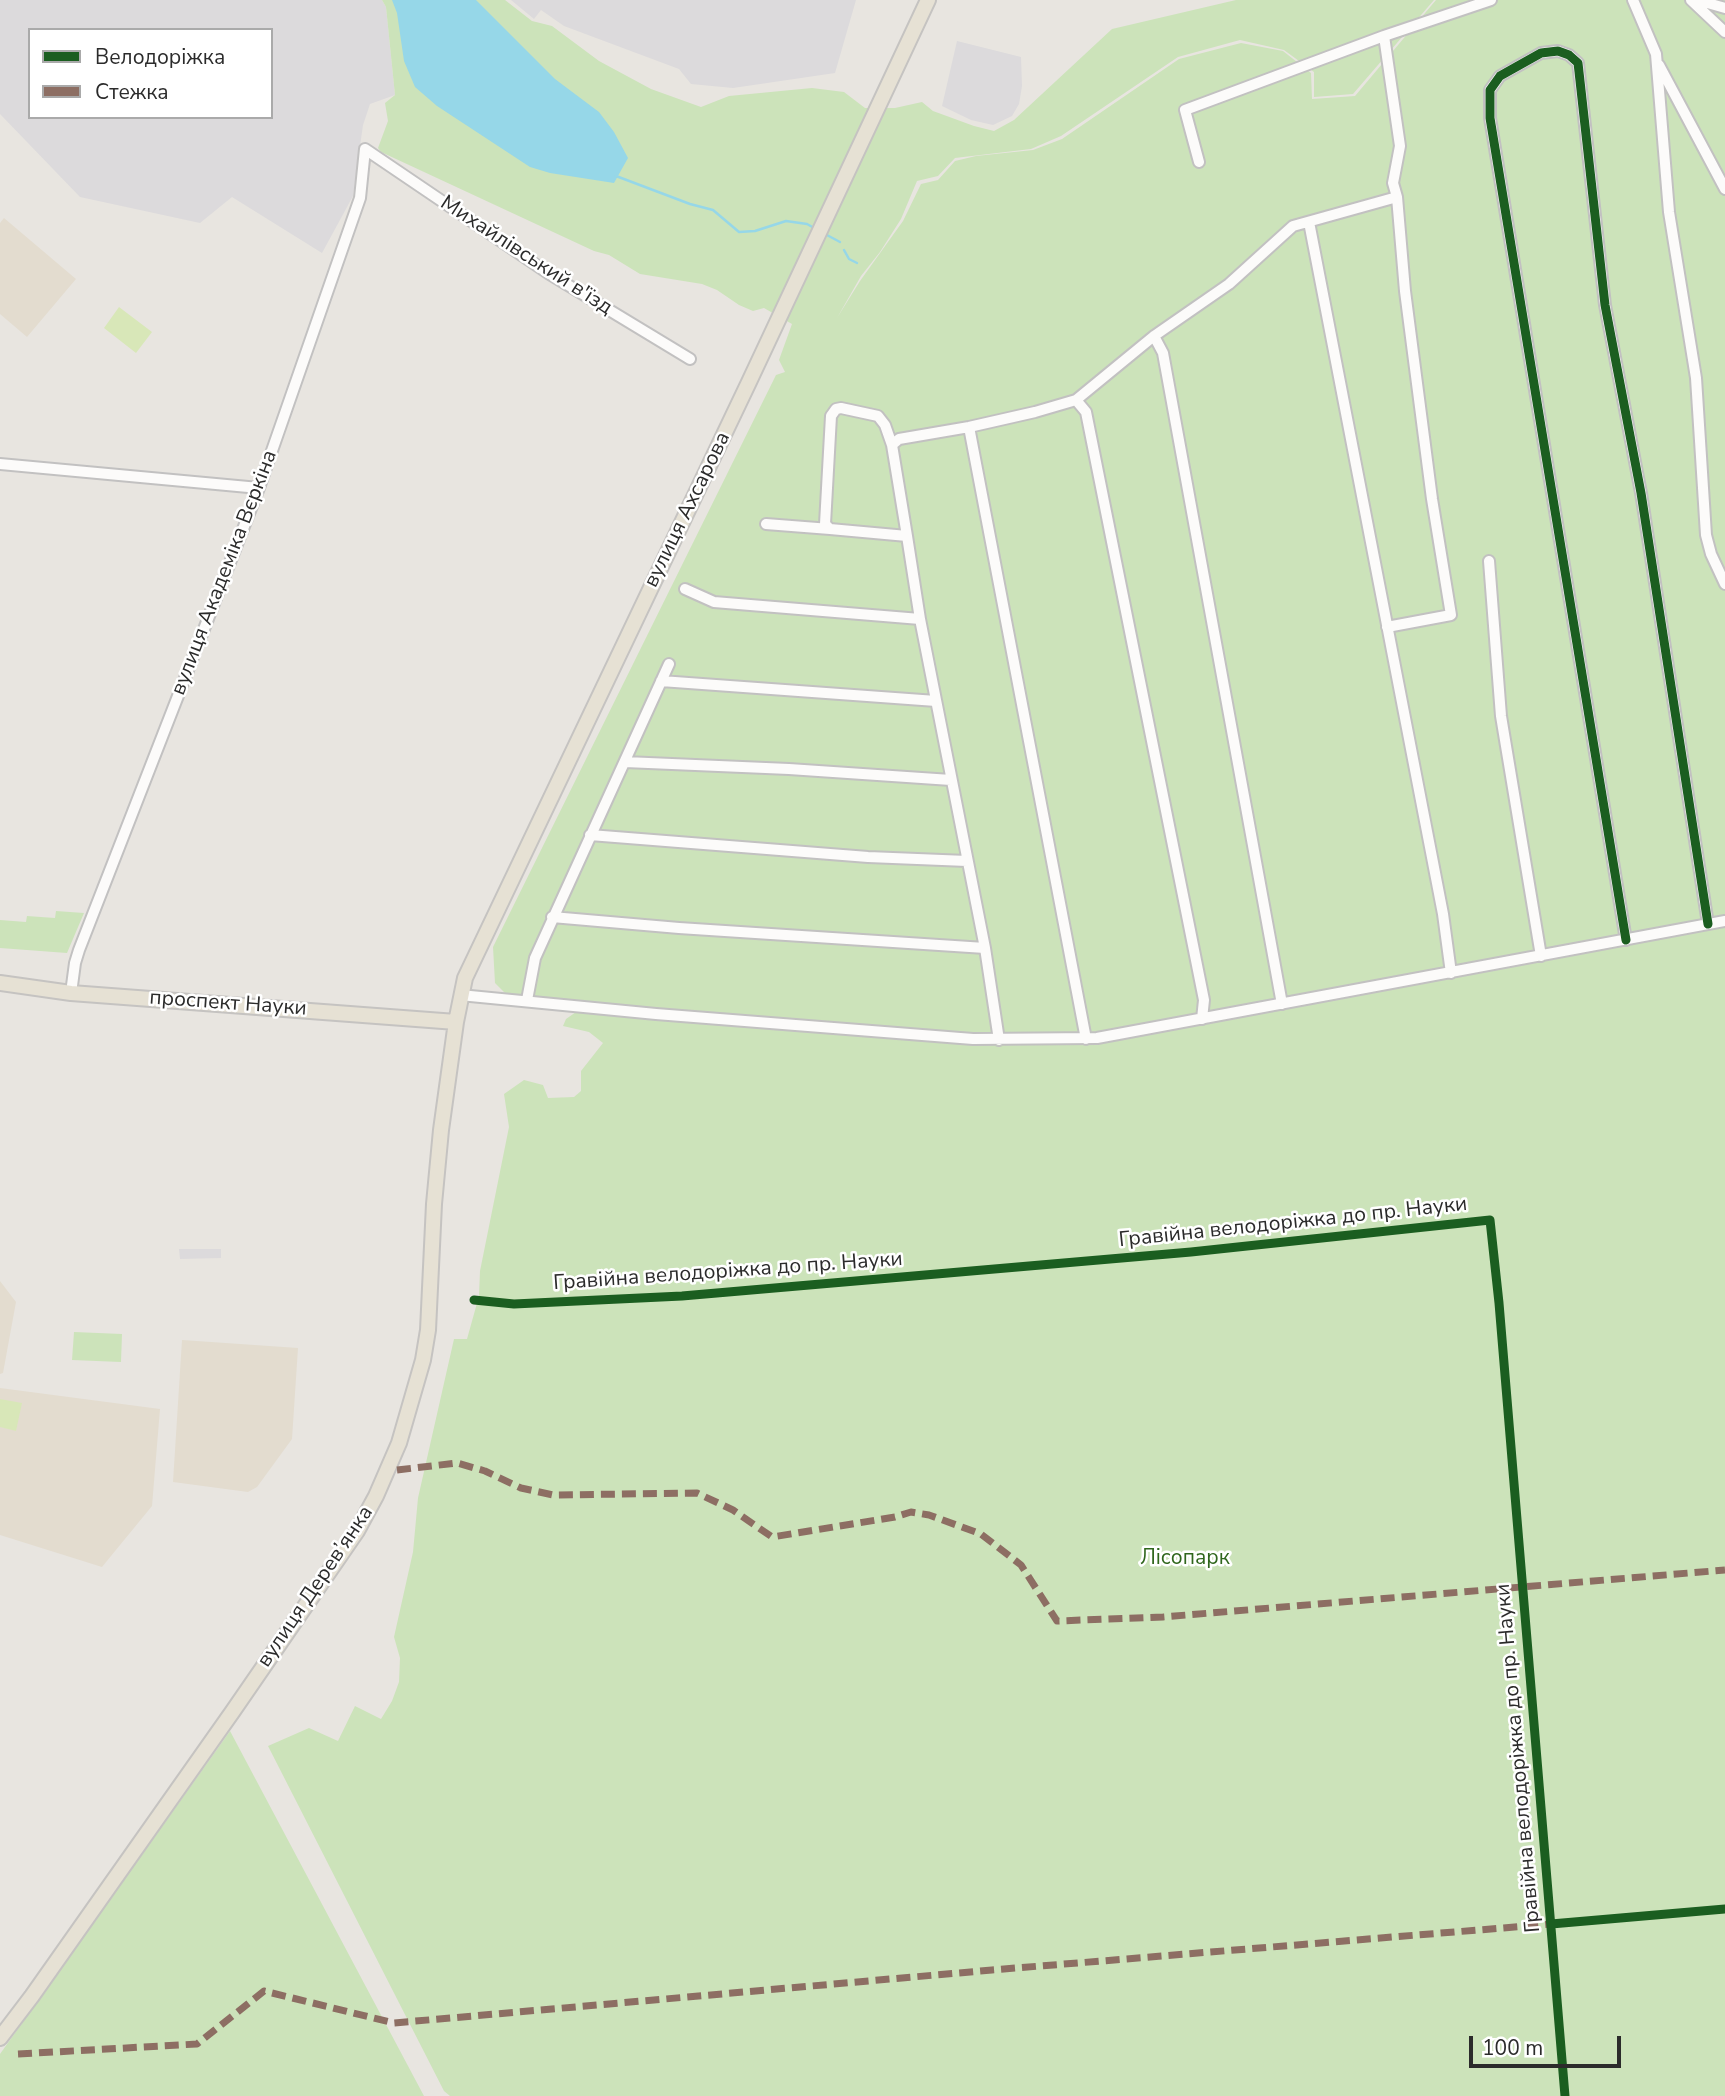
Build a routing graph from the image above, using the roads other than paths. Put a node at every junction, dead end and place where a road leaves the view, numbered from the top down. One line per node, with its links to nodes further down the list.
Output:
1 (928, 0): 46 (main road, вулиця Ахсарова)
2 (1491, 0): 8 (street)
3 (1633, 0): 9 (street)
4 (1691, 0): 7 (street)
5 (1696, 0): 6 (street)
6 (1725, 8)
7 (1725, 32)
8 (1384, 36): 11 (street); 13 (street)
9 (1656, 59): 12 (street); 26 (street)
10 (365, 149): 16 (street, Михайлівський в'їзд); 21 (street, вулиця Академіка Вєркіна)
11 (1199, 162)
12 (1725, 189)
13 (1397, 197): 14 (street); 29 (street)
14 (1309, 222): 15 (street); 29 (street)
15 (1154, 337): 17 (street); 48 (street)
16 (690, 359)
17 (1076, 400): 18 (street); 49 (street)
18 (969, 427): 19 (street); 51 (street)
19 (892, 445): 23 (street); 24 (street)
20 (0, 464): 21 (street)
21 (259, 488): 45 (street, вулиця Академіка Вєркіна)
22 (766, 524): 23 (street)
23 (830, 529): 24 (street)
24 (907, 537): 28 (street)
25 (1489, 561): 42 (street)
26 (1725, 584)
27 (685, 589): 28 (street)
28 (920, 619): 32 (street)
29 (1387, 627): 43 (street)
30 (669, 664): 31 (street)
31 (661, 681): 32 (street); 33 (street)
32 (936, 701): 34 (street)
33 (625, 762): 34 (street); 35 (street)
34 (951, 780): 36 (street)
35 (590, 835): 36 (street); 37 (street)
36 (967, 861): 41 (street)
37 (552, 917): 41 (street); 47 (street)
38 (1725, 921): 39 (street)
39 (1708, 924): 40 (street); 40 (street)
40 (1626, 940): 42 (street)
41 (985, 948): 52 (street)
42 (1541, 956): 43 (street)
43 (1451, 973): 48 (street)
44 (0, 984): 45 (main road, проспект Науки)
45 (71, 993): 50 (main road, проспект Науки)
46 (460, 995): 47 (street); 50 (main road, вулиця Ахсарова)
47 (527, 1000): 52 (street)
48 (1282, 1004): 49 (street)
49 (1202, 1019): 51 (street)
50 (456, 1022): 53 (main road, вулиця Дерев’янка)
51 (1086, 1039): 52 (street)
52 (999, 1040)
53 (0, 2038)

